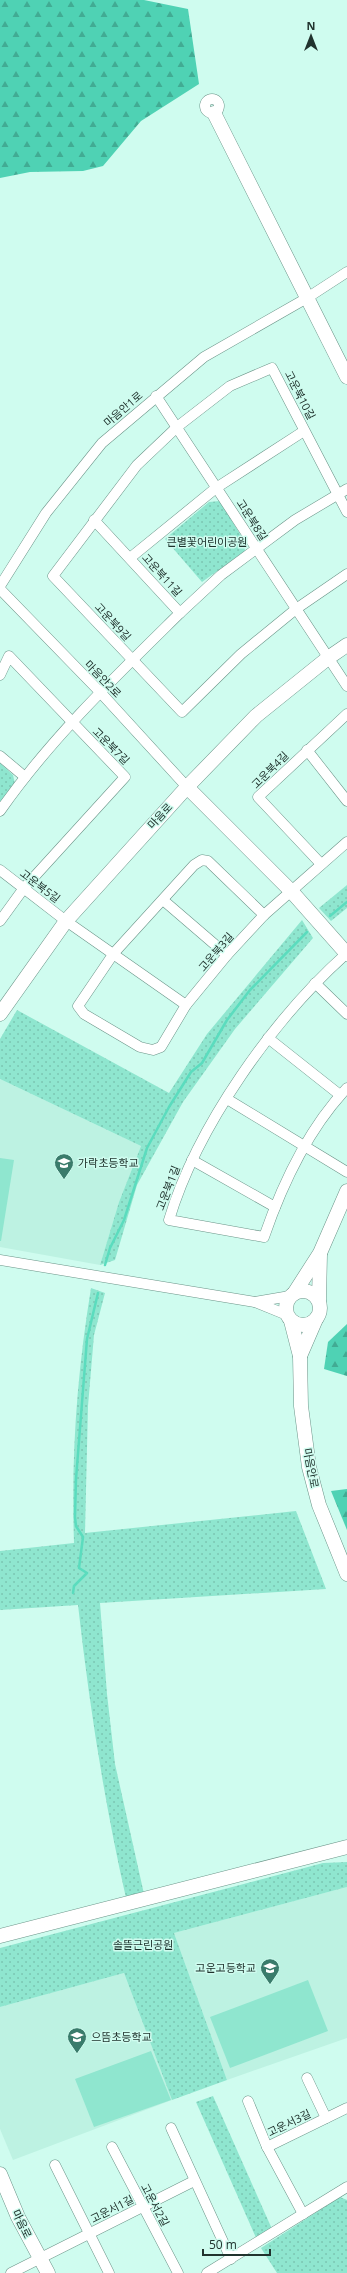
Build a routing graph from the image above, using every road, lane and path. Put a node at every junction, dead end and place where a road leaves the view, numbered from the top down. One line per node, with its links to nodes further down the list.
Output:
1 (214, 112): 3 (street)
2 (347, 272): 3 (street, 마음안1로)
3 (307, 298): 4 (street); 5 (street, 마음안1로)
4 (347, 378)
5 (156, 396): 6 (street, 고운북8길); 16 (street, 마음안1로)
6 (177, 427): 7 (street, 고운북10길); 8 (street, 고운북8길); 12 (street, 고운북9길)
7 (304, 431): 8 (street, 고운북11길); 10 (street, 고운북10길)
8 (216, 488): 13 (street, 고운북8길); 14 (street, 고운북11길)
9 (347, 489): 10 (street, 고운북11길)
10 (338, 495): 11 (street, 고운북10길); 13 (street, 고운북11길)
11 (347, 512)
12 (94, 520): 14 (street); 22 (street, 고운북9길)
13 (256, 549): 18 (street, 고운북8길); 19 (street, 고운북11길)
14 (130, 558): 19 (street, 고운북11길)
15 (347, 574): 18 (street)
16 (0, 586)
17 (0, 589): 25 (street, 마음안2로)
18 (296, 609): 21 (street, 고운북8길); 22 (street, 고운북9길)
19 (180, 613): 22 (street)
20 (347, 645): 21 (street, 마음로)
21 (328, 658): 24 (street, 고운북8길); 31 (street, 마음로)
22 (132, 660): 25 (street)
23 (0, 675): 27 (street, 고운북7길)
24 (347, 686)
25 (101, 692): 27 (street); 31 (street, 마음안2로)
26 (347, 714): 28 (street, 고운북4길)
27 (72, 724): 30 (street); 37 (street, 고운북7길)
28 (307, 750): 32 (street); 35 (street, 고운북4길)
29 (0, 756): 30 (street)
30 (25, 777): 33 (street)
31 (187, 787): 38 (street); 42 (street, 마음로)
32 (347, 801)
33 (0, 811)
34 (347, 842): 35 (street)
35 (321, 864): 38 (street)
36 (0, 870): 37 (street, 고운북5길)
37 (24, 888): 41 (street); 42 (street, 고운북5길)
38 (292, 892): 40 (street); 44 (street)
39 (163, 900): 40 (street, 고운북3길); 43 (street, 고운북3길); 45 (street)
40 (264, 915): 45 (street, 고운북3길)
41 (0, 921)
42 (66, 921): 43 (street, 고운북5길); 48 (street, 마음로)
43 (114, 953): 47 (street, 고운북5길); 47 (street, 고운북3길)
44 (347, 954): 46 (street, 고운북1길)
45 (227, 955): 47 (street, 고운북3길)
46 (315, 983): 49 (street); 50 (street, 고운북1길)
47 (186, 1005)
48 (0, 1014)
49 (347, 1014)
50 (268, 1038): 51 (street); 52 (street, 고운북1길)
51 (344, 1091): 53 (street, 고운북1길)
52 (227, 1099): 53 (street); 54 (street, 고운북1길)
53 (305, 1146): 55 (street); 57 (street, 고운북1길)
54 (192, 1160): 57 (street); 57 (street, 고운북1길)
55 (347, 1172)
56 (347, 1191): 58 (street)
57 (275, 1207)
58 (320, 1253): 60 (street); 61 (street)
59 (0, 1260): 62 (street)
60 (292, 1294): 61 (street); 62 (street); 63 (street)
61 (319, 1300): 64 (street)
62 (255, 1302): 63 (street)
63 (289, 1318): 64 (street); 65 (street)
64 (316, 1319): 65 (street)
65 (300, 1356): 66 (street, 마음안로)
66 (347, 1574)
67 (347, 1847): 68 (street)
68 (0, 1936)
69 (307, 2078): 72 (street)
70 (248, 2101): 75 (street)
71 (347, 2108): 72 (street, 고운서3길)
72 (326, 2118): 75 (street, 고운서3길)
73 (171, 2128): 78 (street)
74 (112, 2147): 80 (street, 고운서2길)
75 (267, 2147): 81 (street, 고운서3길)
76 (55, 2165): 82 (street)
77 (0, 2174): 83 (street, 마음로)
78 (194, 2182): 80 (street, 고운서1길); 84 (street)
79 (347, 2188): 81 (street)
80 (143, 2207): 82 (street, 고운서1길); 88 (street, 고운서2길)
81 (303, 2214): 84 (street)
82 (89, 2234): 83 (street, 고운서1길); 87 (street)
83 (40, 2259): 85 (street, 고운서1길); 86 (street, 마음로)
84 (231, 2259): 89 (street)
85 (11, 2273)
86 (48, 2273)
87 (109, 2273)
88 (178, 2273)
89 (207, 2273)

